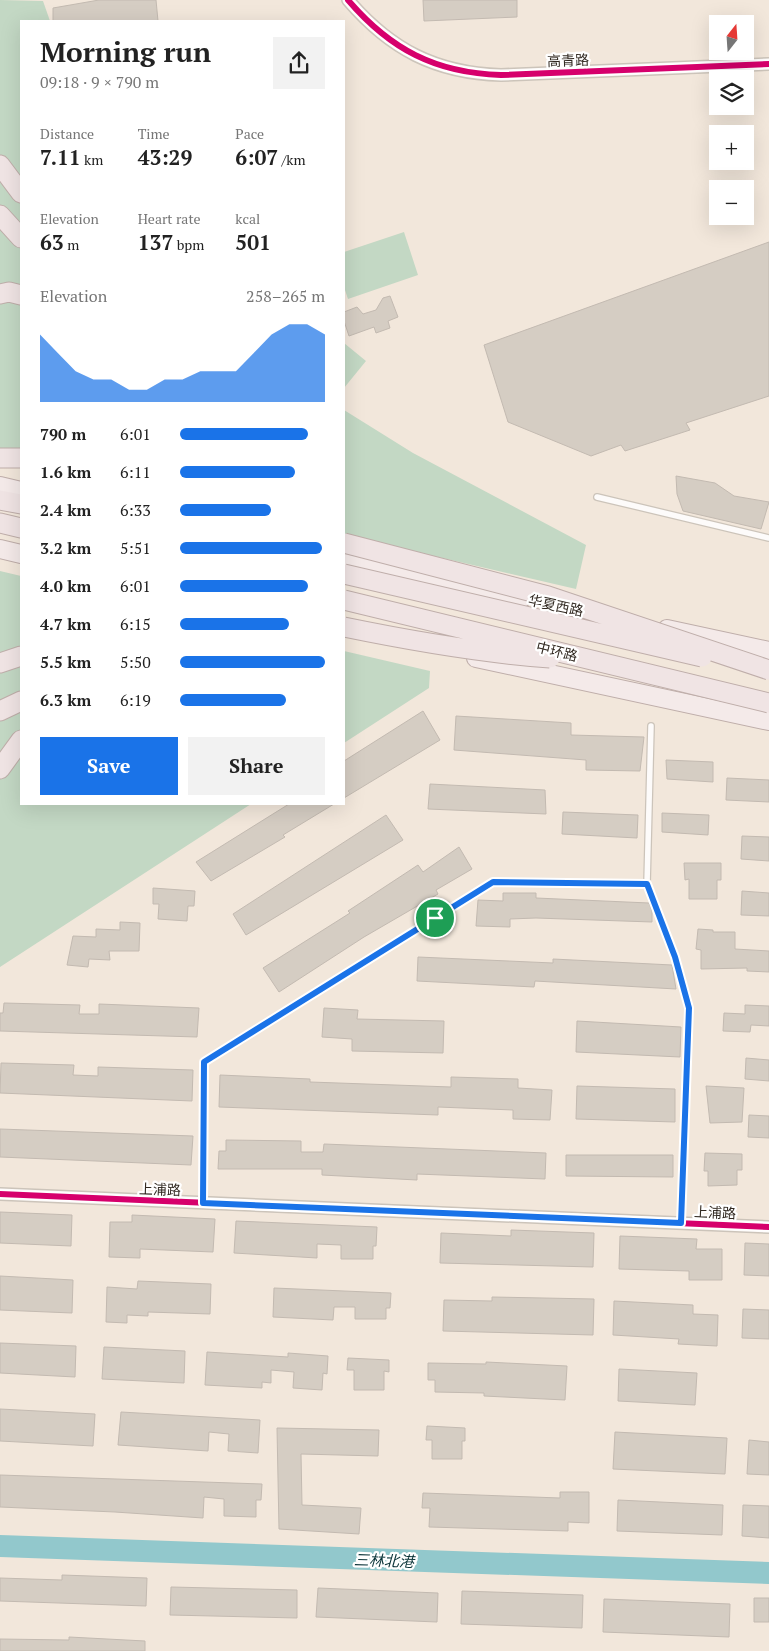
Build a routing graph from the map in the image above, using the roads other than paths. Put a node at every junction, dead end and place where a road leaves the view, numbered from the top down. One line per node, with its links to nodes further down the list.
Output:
1 (348, 0): 2 (street, 高青路)
2 (769, 64)
3 (0, 164): 4 (highway)
4 (20, 192)
5 (0, 215): 7 (highway)
6 (0, 236): 8 (highway)
7 (20, 237)
8 (20, 245)
9 (0, 294): 10 (highway)
10 (20, 295)
11 (0, 458): 12 (highway)
12 (20, 458)
13 (0, 486): 14 (main road)
14 (20, 491)
15 (597, 497): 21 (lane)
16 (0, 500): 17 (highway)
17 (20, 504)
18 (0, 523): 19 (highway)
19 (20, 528)
20 (345, 534): 25 (highway, bridge)
21 (769, 538)
22 (345, 543): 25 (highway, bridge)
23 (0, 549): 24 (main road)
24 (20, 554)
25 (382, 554): 35 (highway, bridge)
26 (345, 560): 31 (main road, 华夏西路)
27 (345, 574): 35 (highway, 中环路, bridge)
28 (345, 600): 34 (highway, 中环路, bridge)
29 (345, 627): 34 (highway, bridge)
30 (345, 631): 39 (main road)
31 (769, 651)
32 (20, 656): 33 (highway)
33 (0, 662)
34 (602, 662): 37 (highway, 中环路, bridge)
35 (769, 671)
36 (20, 701): 38 (highway)
37 (769, 703)
38 (0, 711)
39 (769, 721)
40 (651, 726): 43 (lane)
41 (20, 741): 42 (highway)
42 (0, 769)
43 (647, 884): 45 (lane); 46 (lane)
44 (0, 1194): 45 (street, 上浦路)
45 (203, 1203): 46 (street, 上浦路)
46 (681, 1223): 47 (street, 上浦路)
47 (769, 1227)

